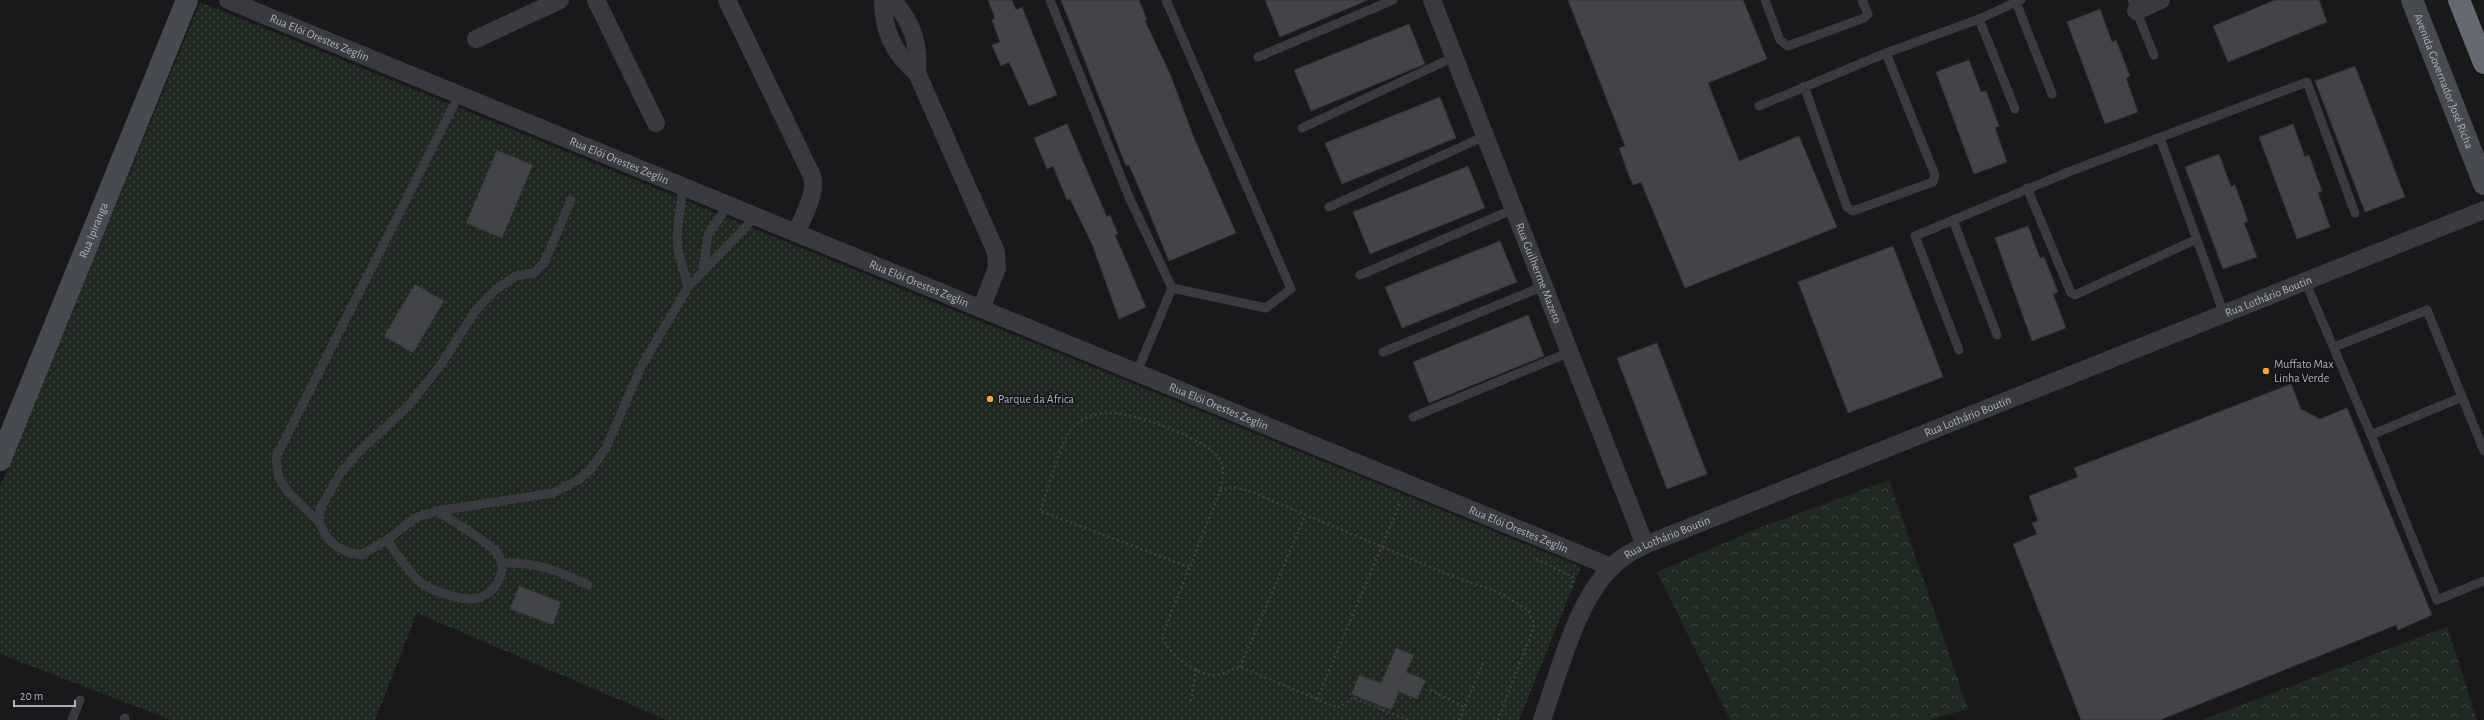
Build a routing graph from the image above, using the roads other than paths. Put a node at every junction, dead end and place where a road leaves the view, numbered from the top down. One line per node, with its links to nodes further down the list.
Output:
1 (187, 0): 65 (main road, Rua Ipiranga)
2 (228, 0): 29 (street, Rua Elói Orestes Zeglin)
3 (560, 0): 20 (street)
4 (596, 0): 32 (street)
5 (727, 0): 47 (street)
6 (882, 0): 26 (street)
7 (892, 0): 26 (street)
8 (1050, 0): 54 (lane)
9 (1166, 0): 54 (lane)
10 (1393, 0): 23 (lane)
11 (1432, 0): 24 (street, Rua Guilherme Mazeto)
12 (1765, 0): 13 (lane)
13 (1862, 0)
14 (2162, 0): 18 (street)
15 (2412, 0): 36 (main road, Avenida Governador José Richa)
16 (2459, 0): 25 (highway)
17 (2019, 1): 19 (lane); 28 (lane)
18 (2134, 5): 22 (lane)
19 (1978, 19): 21 (lane); 31 (lane)
20 (476, 39)
21 (1886, 53): 27 (lane); 27 (lane)
22 (2154, 55)
23 (1258, 57)
24 (1454, 57): 33 (lane); 34 (street, Rua Guilherme Mazeto)
25 (2484, 63)
26 (917, 73): 55 (street)
27 (1804, 86): 30 (lane)
28 (2052, 94)
29 (459, 95): 37 (street, Rua Elói Orestes Zeglin); 70 (lane)
30 (1759, 106)
31 (2015, 109)
32 (656, 123)
33 (1302, 128)
34 (1486, 136): 41 (lane); 42 (street, Rua Guilherme Mazeto)
35 (2160, 138): 38 (lane); 44 (lane); 48 (lane)
36 (2484, 184)
37 (683, 186): 40 (street, Rua Elói Orestes Zeglin); 53 (lane)
38 (2027, 188): 46 (lane); 48 (lane)
39 (571, 200): 70 (lane)
40 (728, 205): 45 (street, Rua Elói Orestes Zeglin); 49 (lane)
41 (1329, 207)
42 (1514, 209): 50 (lane); 52 (street, Rua Guilherme Mazeto)
43 (2484, 210): 51 (street, Rua Lothário Boutin)
44 (2356, 212)
45 (756, 216): 47 (street, Rua Elói Orestes Zeglin); 49 (lane)
46 (1953, 220): 57 (lane); 59 (lane)
47 (796, 233): 55 (street, Rua Elói Orestes Zeglin)
48 (2197, 239): 56 (lane)
49 (703, 271): 53 (lane)
50 (1360, 275)
51 (2305, 282): 56 (street, Rua Lothário Boutin); 58 (lane)
52 (1544, 286): 60 (lane); 61 (street, Rua Guilherme Mazeto)
53 (688, 287): 69 (lane)
54 (1172, 288): 62 (lane)
55 (981, 309): 62 (street, Rua Elói Orestes Zeglin)
56 (2224, 314): 72 (street, Rua Lothário Boutin)
57 (1997, 335)
58 (2334, 348): 63 (lane); 66 (lane)
59 (1959, 350)
60 (1383, 352)
61 (1570, 352): 64 (lane); 72 (street, Rua Guilherme Mazeto)
62 (1137, 372): 74 (street, Rua Elói Orestes Zeglin)
63 (2462, 397): 66 (lane); 67 (lane)
64 (1413, 417)
65 (5, 432): 68 (main road, Rua Ipiranga)
66 (2371, 435): 75 (lane)
67 (2484, 451)
68 (0, 460)
69 (437, 511): 71 (lane); 73 (lane)
70 (319, 522): 71 (lane)
71 (387, 540): 73 (lane)
72 (1645, 545): 74 (street, Rua Lothário Boutin)
73 (502, 563): 76 (lane)
74 (1611, 567): 79 (street, Rua Lothário Boutin)
75 (2484, 580)
76 (588, 585)
77 (80, 700): 78 (lane)
78 (72, 720)
79 (1542, 720)

